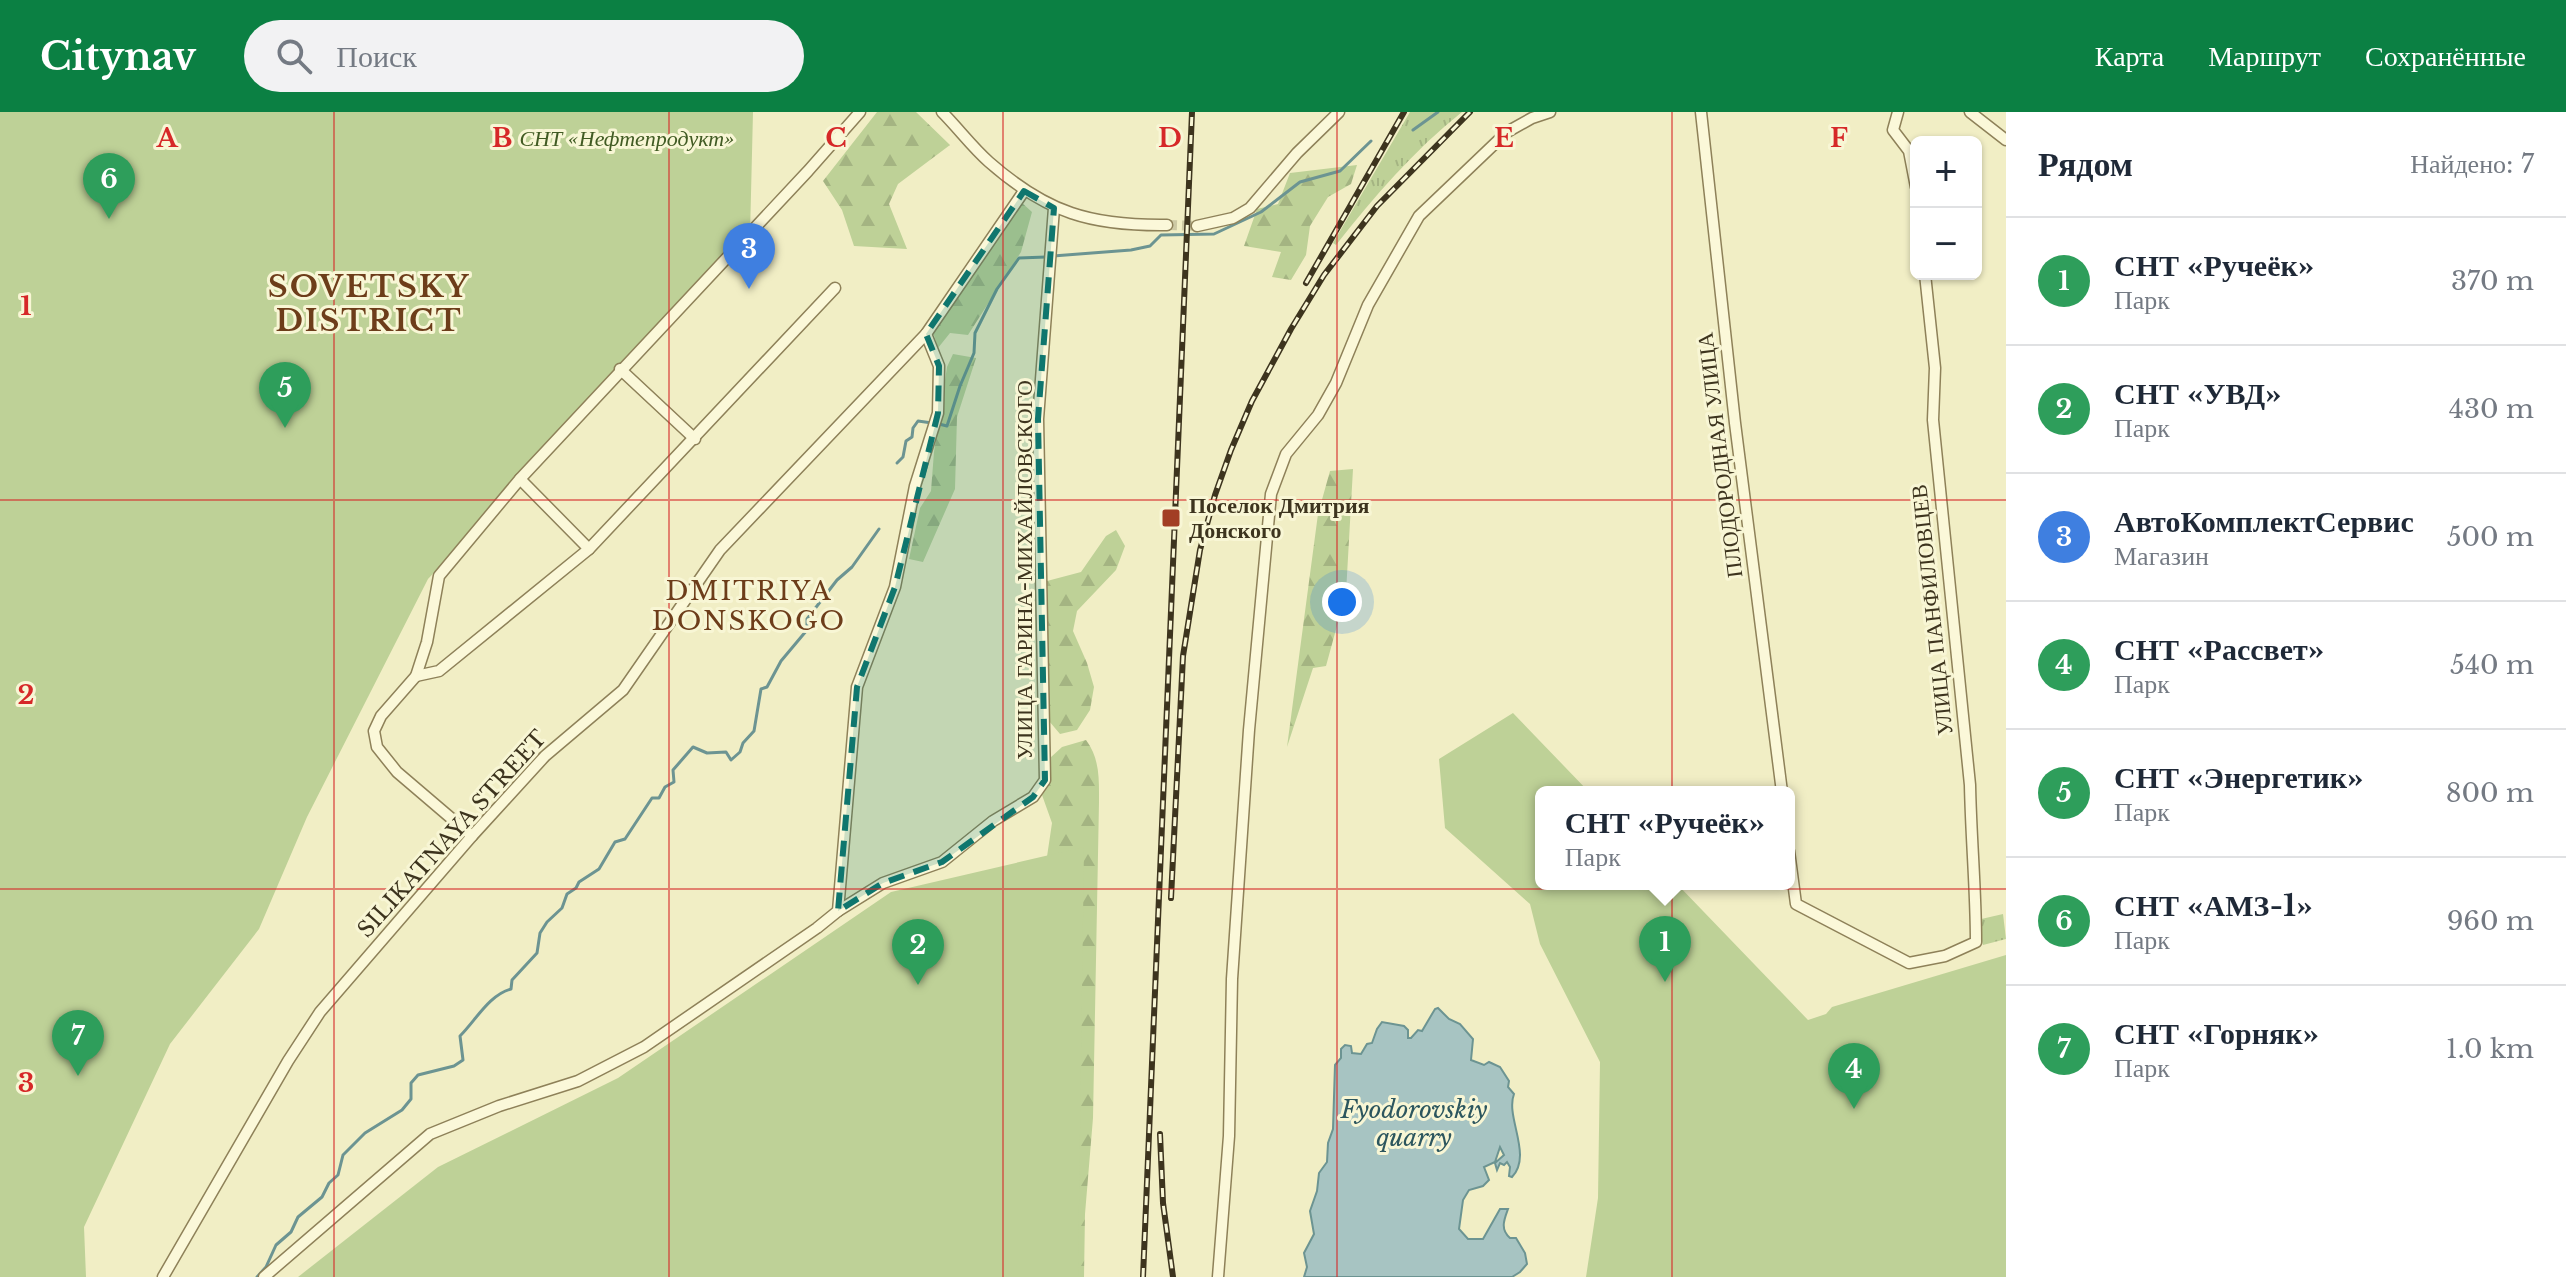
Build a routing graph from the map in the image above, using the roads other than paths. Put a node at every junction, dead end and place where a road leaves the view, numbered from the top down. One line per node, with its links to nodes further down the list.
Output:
1 (860, 112): 17 (street)
2 (942, 112): 10 (street)
3 (1339, 112): 13 (street)
4 (1550, 112): 28 (street)
5 (1701, 112): 22 (street, ПЛОДОРОДНАЯ УЛИЦА)
6 (1898, 112): 9 (street)
7 (1970, 112): 8 (street)
8 (2006, 140)
9 (1910, 156)
10 (1024, 191): 11 (street); 16 (street, SILIKATNAYA STREET)
11 (1054, 208): 12 (street); 25 (street, УЛИЦА ГАРИНА-МИХАЙЛОВСКОГО)
12 (1167, 225)
13 (1197, 226)
14 (1926, 280): 24 (street, УЛИЦА ПАНФИЛОВЦЕВ)
15 (835, 288): 18 (street)
16 (926, 334): 23 (street, SILIKATNAYA STREET); 25 (street)
17 (620, 369): 18 (street); 19 (street)
18 (695, 439): 20 (street)
19 (520, 479): 20 (street); 21 (street)
20 (589, 549): 21 (street)
21 (416, 676): 23 (street)
22 (1781, 786)
23 (472, 836): 26 (street, SILIKATNAYA STREET)
24 (1794, 890)
25 (838, 911): 27 (street)
26 (163, 1277)
27 (264, 1277)
28 (1218, 1277)

